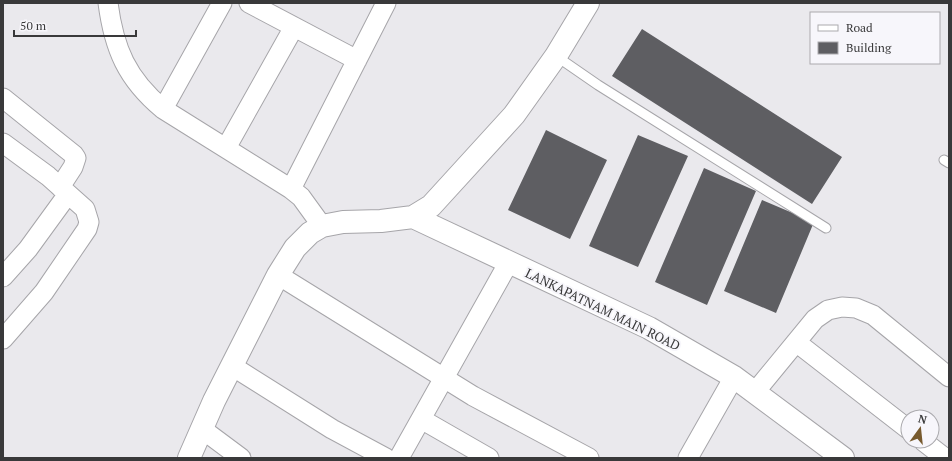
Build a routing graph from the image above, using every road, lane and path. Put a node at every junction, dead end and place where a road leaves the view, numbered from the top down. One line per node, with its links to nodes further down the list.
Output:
1 (108, 3): 10 (street)
2 (222, 3): 10 (street)
3 (249, 3): 6 (street)
4 (386, 3): 8 (street)
5 (588, 3): 7 (street)
6 (294, 27): 8 (street); 12 (street)
7 (556, 56): 15 (street); 17 (lane)
8 (357, 60): 13 (street)
9 (3, 98): 14 (street)
10 (163, 109): 12 (street)
11 (3, 143): 14 (street)
12 (226, 148): 13 (street)
13 (291, 189): 16 (street)
14 (64, 190): 20 (street); 21 (street)
15 (413, 217): 16 (street); 18 (street, LANKAPATNAM MAIN ROAD)
16 (322, 226): 19 (street)
17 (826, 228)
18 (509, 262): 24 (street, LANKAPATNAM MAIN ROAD); 26 (street)
19 (278, 275): 23 (street); 26 (street)
20 (3, 277)
21 (3, 339)
22 (796, 342): 25 (street); 27 (street); 29 (street)
23 (232, 366): 30 (street); 34 (street)
24 (734, 376): 27 (street, LANKAPATNAM MAIN ROAD); 38 (street)
25 (949, 377)
26 (445, 379): 28 (street); 37 (street)
27 (755, 392): 39 (street, LANKAPATNAM MAIN ROAD)
28 (421, 419): 35 (street); 36 (street)
29 (900, 424)
30 (202, 428): 32 (street); 33 (street)
31 (933, 449): 40 (street)
32 (189, 458)
33 (241, 458)
34 (386, 458)
35 (399, 458)
36 (490, 458)
37 (589, 458)
38 (688, 458)
39 (842, 458)
40 (945, 458)

